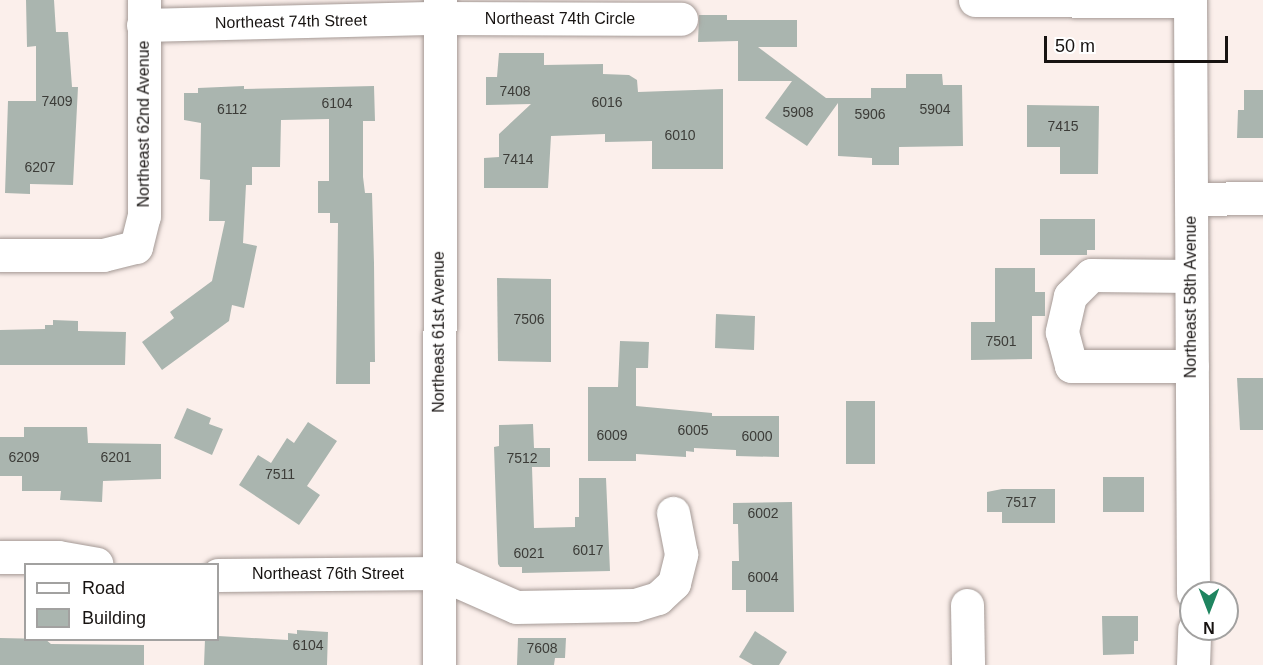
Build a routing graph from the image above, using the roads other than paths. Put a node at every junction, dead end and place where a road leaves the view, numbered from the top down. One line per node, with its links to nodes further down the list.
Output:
1 (975, 0): 2 (street)
2 (1190, 0): 7 (street, Northeast 58th Avenue)
3 (440, 9): 4 (street, Northeast 74th Street); 5 (street, Northeast 74th Circle); 14 (street, Northeast 61st Avenue)
4 (143, 13): 8 (street, Northeast 62nd Avenue)
5 (681, 19)
6 (1263, 198): 7 (street)
7 (1191, 199): 9 (street, Northeast 58th Avenue)
8 (0, 255)
9 (1191, 276): 10 (street, Northeast 58th Avenue); 10 (street)
10 (1192, 366): 16 (street, Northeast 58th Avenue)
11 (673, 513): 14 (street)
12 (0, 557): 13 (street)
13 (91, 563)
14 (439, 573): 15 (street, Northeast 76th Street); 19 (street, Northeast 61st Avenue)
15 (219, 574)
16 (1193, 581)
17 (967, 605): 20 (street)
18 (1194, 641): 21 (street)
19 (439, 665)
20 (968, 665)
21 (1193, 665)

